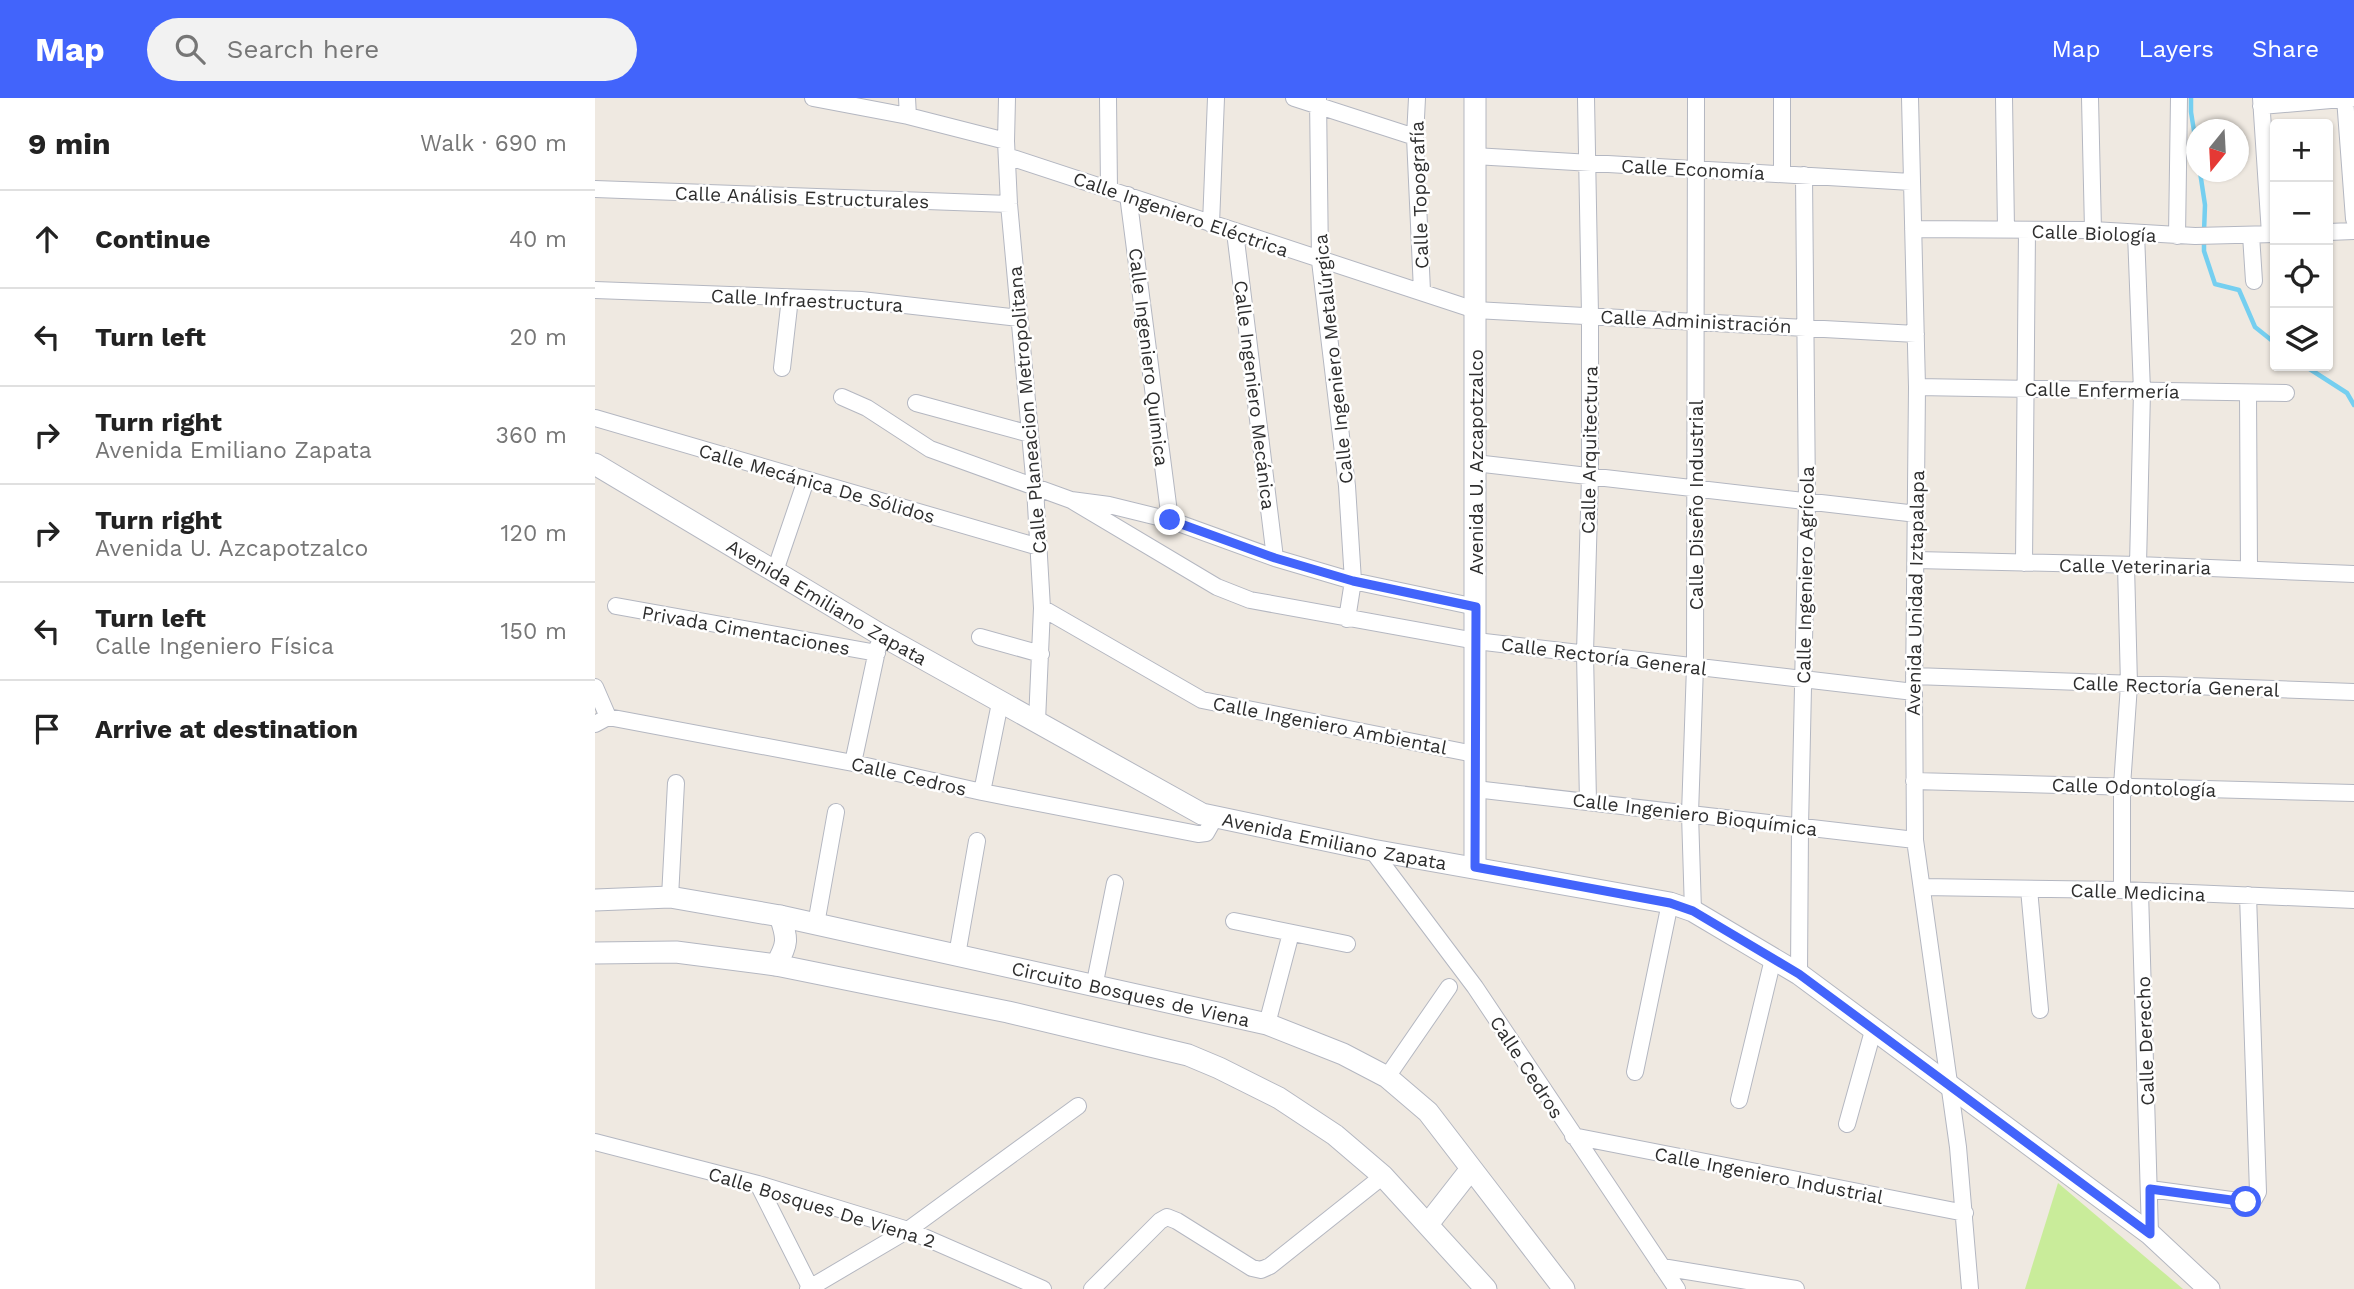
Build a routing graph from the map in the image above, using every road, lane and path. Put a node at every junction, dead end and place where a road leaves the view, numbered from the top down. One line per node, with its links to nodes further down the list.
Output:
1 (813, 98): 20 (street, Calle Ingeniero Eléctrica)
2 (907, 98): 20 (street)
3 (1007, 98): 22 (street, Calle Planeacion Metropolitana)
4 (1108, 98): 30 (street)
5 (1216, 98): 36 (street)
6 (1294, 98): 18 (street)
7 (1417, 98): 21 (street, Calle Topografía)
8 (1475, 98): 23 (street, Avenida U. Azcapotzalco)
9 (1586, 98): 25 (street, Calle Arquitectura)
10 (1696, 98): 26 (street, Calle Diseño Industrial)
11 (1782, 98): 27 (street)
12 (1910, 98): 29 (street, Avenida Unidad Iztapalapa)
13 (2004, 98): 38 (street)
14 (2090, 98): 40 (street)
15 (2179, 98): 47 (street)
16 (2345, 98): 17 (street); 19 (street); 24 (street)
17 (2354, 98)
18 (1318, 102): 21 (street); 48 (street, Calle Ingeniero Metalúrgica)
19 (2261, 102): 33 (street)
20 (908, 116): 22 (street, Calle Ingeniero Eléctrica)
21 (1415, 137): 51 (street, Calle Topografía)
22 (1006, 148): 30 (street, Calle Ingeniero Eléctrica); 34 (street, Calle Planeacion Metropolitana)
23 (1475, 156): 25 (street, Calle Economía); 53 (street, Avenida U. Azcapotzalco)
24 (2351, 161): 35 (street)
25 (1588, 163): 26 (street, Calle Economía); 54 (street, Calle Arquitectura)
26 (1696, 170): 27 (street, Calle Economía); 56 (street, Calle Diseño Industrial)
27 (1782, 174): 28 (street, Calle Economía)
28 (1804, 175): 29 (street, Calle Economía); 57 (street, Calle Ingeniero Agrícola)
29 (1911, 182): 37 (street, Avenida Unidad Iztapalapa)
30 (1109, 188): 32 (street, Calle Ingeniero Eléctrica)
31 (595, 189): 34 (street, Calle Análisis Estructurales)
32 (1128, 195): 36 (street, Calle Ingeniero Eléctrica); 78 (street, Calle Ingeniero Química)
33 (2270, 201)
34 (1009, 204): 55 (street, Calle Planeacion Metropolitana)
35 (2354, 219)
36 (1211, 224): 42 (street, Calle Ingeniero Eléctrica)
37 (1913, 229): 38 (street, Calle Biología); 58 (street, Avenida Unidad Iztapalapa)
38 (2006, 229): 39 (street, Calle Biología)
39 (2027, 230): 40 (street, Calle Biología); 61 (street)
40 (2093, 230): 44 (street, Calle Biología)
41 (2354, 231): 43 (street)
42 (1235, 232): 48 (street, Calle Ingeniero Eléctrica); 80 (street, Calle Ingeniero Mecánica)
43 (2333, 232)
44 (2136, 233): 47 (street, Calle Biología); 62 (street)
45 (2270, 234): 46 (street, Calle Biología)
46 (2251, 235): 47 (street, Calle Biología); 49 (street)
47 (2176, 236)
48 (1320, 261): 51 (street, Calle Ingeniero Eléctrica); 87 (street, Calle Ingeniero Metalúrgica)
49 (2254, 281)
50 (595, 290): 52 (street, Calle Infraestructura)
51 (1422, 291): 53 (street, Calle Ingeniero Eléctrica)
52 (790, 298): 55 (street, Calle Infraestructura); 59 (street)
53 (1475, 310): 54 (street, Calle Administración); 69 (street, Avenida U. Azcapotzalco)
54 (1590, 316): 56 (street, Calle Administración); 71 (street, Calle Arquitectura)
55 (1019, 318): 68 (street, Calle Planeacion Metropolitana)
56 (1696, 321): 57 (street, Calle Administración); 74 (street, Calle Diseño Industrial)
57 (1804, 327): 58 (street, Calle Administración); 76 (street, Calle Ingeniero Agrícola)
58 (1916, 334): 60 (street, Avenida Unidad Iztapalapa)
59 (782, 368)
60 (1917, 387): 61 (street, Calle Enfermería); 77 (street, Avenida Unidad Iztapalapa)
61 (2026, 389): 62 (street, Calle Enfermería); 82 (street)
62 (2142, 391): 63 (street, Calle Enfermería); 83 (street)
63 (2248, 393): 64 (street, Calle Enfermería); 84 (street)
64 (2286, 393)
65 (842, 397): 73 (street)
66 (916, 403): 68 (street)
67 (595, 418): 72 (street, Calle Mecánica De Sólidos)
68 (1030, 434): 73 (street, Calle Planeacion Metropolitana)
69 (1475, 463): 71 (street); 89 (street, Avenida U. Azcapotzalco)
70 (595, 464): 85 (street, Avenida Emiliano Zapata)
71 (1590, 476): 74 (street); 95 (street, Calle Arquitectura)
72 (806, 480): 79 (street, Calle Mecánica De Sólidos); 85 (street)
73 (1035, 488): 75 (street); 79 (street, Calle Planeacion Metropolitana)
74 (1696, 488): 76 (street); 97 (street, Calle Diseño Industrial)
75 (1071, 499): 78 (street); 91 (street, Calle Rectoría General)
76 (1807, 501): 77 (street); 98 (street, Calle Ingeniero Agrícola)
77 (1917, 514): 81 (street, Avenida Unidad Iztapalapa)
78 (1170, 520): 80 (street)
79 (1039, 547): 90 (street, Calle Planeacion Metropolitana)
80 (1275, 558): 87 (street)
81 (1916, 560): 82 (street, Calle Veterinaria); 99 (street, Avenida Unidad Iztapalapa)
82 (2024, 563): 83 (street, Calle Veterinaria)
83 (2132, 565): 84 (street, Calle Veterinaria); 100 (street)
84 (2249, 569): 86 (street, Calle Veterinaria)
85 (775, 571): 94 (street, Avenida Emiliano Zapata)
86 (2354, 573)
87 (1353, 581): 89 (street); 91 (street, Calle Ingeniero Metalúrgica)
88 (616, 606): 94 (street, Privada Cimentaciones)
89 (1476, 607): 93 (street, Avenida U. Azcapotzalco)
90 (1042, 608): 96 (street, Calle Planeacion Metropolitana); 106 (street, Calle Ingeniero Ambiental)
91 (1347, 619): 93 (street, Calle Rectoría General)
92 (980, 637): 96 (street)
93 (1476, 641): 95 (street, Calle Rectoría General); 106 (street, Avenida U. Azcapotzalco)
94 (879, 644): 103 (street, Avenida Emiliano Zapata); 107 (street)
95 (1585, 653): 97 (street, Calle Rectoría General); 114 (street, Calle Arquitectura)
96 (1041, 654): 105 (street, Calle Planeacion Metropolitana)
97 (1695, 666): 98 (street, Calle Rectoría General); 116 (street, Calle Diseño Industrial)
98 (1804, 679): 99 (street, Calle Rectoría General); 118 (street, Calle Ingeniero Agrícola)
99 (1914, 684): 100 (street, Calle Rectoría General); 108 (street, Avenida Unidad Iztapalapa)
100 (2129, 685): 102 (street, Calle Rectoría General); 110 (street)
101 (595, 687): 104 (street)
102 (2354, 692)
103 (1000, 702): 105 (street, Avenida Emiliano Zapata); 112 (street)
104 (602, 721): 107 (street, Calle Cedros)
105 (1037, 721): 117 (street, Avenida Emiliano Zapata)
106 (1474, 754): 111 (street, Avenida U. Azcapotzalco)
107 (853, 763): 112 (street, Calle Cedros)
108 (1914, 781): 110 (street, Calle Odontología); 119 (street, Avenida Unidad Iztapalapa)
109 (676, 783): 129 (street)
110 (2122, 786): 113 (street, Calle Odontología); 126 (street)
111 (1475, 789): 114 (street, Calle Ingeniero Bioquímica); 122 (street, Avenida U. Azcapotzalco)
112 (982, 792): 117 (street, Calle Cedros)
113 (2354, 793)
114 (1588, 802): 116 (street, Calle Ingeniero Bioquímica)
115 (836, 812): 136 (street)
116 (1690, 814): 118 (street, Calle Ingeniero Bioquímica); 133 (street, Calle Diseño Industrial)
117 (1215, 817): 121 (street, Avenida Emiliano Zapata)
118 (1800, 827): 119 (street, Calle Ingeniero Bioquímica); 144 (street, Calle Ingeniero Agrícola)
119 (1915, 840): 124 (street, Avenida Unidad Iztapalapa)
120 (977, 841): 140 (street)
121 (1372, 850): 122 (street, Avenida Emiliano Zapata); 156 (street, Calle Cedros)
122 (1475, 867): 132 (street, Avenida Emiliano Zapata)
123 (1115, 883): 145 (street)
124 (1922, 887): 125 (street, Calle Medicina); 152 (street, Avenida Unidad Iztapalapa)
125 (2029, 889): 126 (street, Calle Medicina); 147 (street)
126 (2122, 890): 127 (street, Calle Medicina)
127 (2140, 892): 128 (street, Calle Medicina); 161 (street, Calle Derecho)
128 (2248, 895): 131 (street, Calle Medicina); 161 (street)
129 (670, 897): 130 (street, Circuito Bosques de Viena); 134 (street, Circuito Bosques de Viena)
130 (595, 900)
131 (2354, 900)
132 (1670, 903): 133 (street, Avenida Emiliano Zapata); 150 (street)
133 (1693, 911): 141 (street, Avenida Emiliano Zapata)
134 (780, 916): 136 (street, Circuito Bosques de Viena); 142 (street)
135 (1234, 920): 137 (street)
136 (814, 924): 140 (street, Circuito Bosques de Viena); 143 (street)
137 (1291, 933): 138 (street); 148 (street)
138 (1347, 943)
139 (595, 953): 142 (street)
140 (957, 955): 145 (street, Circuito Bosques de Viena)
141 (1773, 959): 144 (street, Avenida Emiliano Zapata); 153 (street)
142 (776, 965): 143 (street)
143 (798, 969): 159 (street)
144 (1799, 974): 149 (street, Avenida Emiliano Zapata)
145 (1094, 987): 148 (street, Circuito Bosques de Viena)
146 (1449, 987): 151 (street)
147 (2040, 1010)
148 (1267, 1024): 151 (street, Circuito Bosques de Viena)
149 (1873, 1031): 152 (street, Avenida Emiliano Zapata); 155 (street)
150 (1635, 1072)
151 (1387, 1077): 158 (street, Circuito Bosques de Viena)
152 (1949, 1086): 162 (street, Avenida Unidad Iztapalapa); 165 (street, Avenida Emiliano Zapata)
153 (1739, 1100)
154 (1078, 1106): 164 (street)
155 (1847, 1124)
156 (1573, 1136): 162 (street, Calle Ingeniero Industrial); 166 (street, Calle Cedros)
157 (595, 1142): 160 (street, Calle Bosques De Viena 2)
158 (1471, 1169): 163 (street); 171 (street, Circuito Bosques de Viena)
159 (1383, 1176): 163 (street); 170 (street)
160 (758, 1184): 164 (street, Calle Bosques De Viena 2); 168 (street)
161 (2150, 1189): 165 (street, Calle Derecho)
162 (1965, 1213): 174 (street, Avenida Unidad Iztapalapa)
163 (1427, 1224): 167 (street)
164 (908, 1230): 168 (street); 169 (street, Calle Bosques De Viena 2)
165 (2150, 1234): 175 (street, Avenida Emiliano Zapata)
166 (1662, 1267): 172 (street, Calle Cedros); 173 (street)
167 (1483, 1288)
168 (810, 1289)
169 (1043, 1289)
170 (1092, 1289)
171 (1564, 1289)
172 (1677, 1289)
173 (1796, 1289)
174 (1970, 1289)
175 (2209, 1289)

